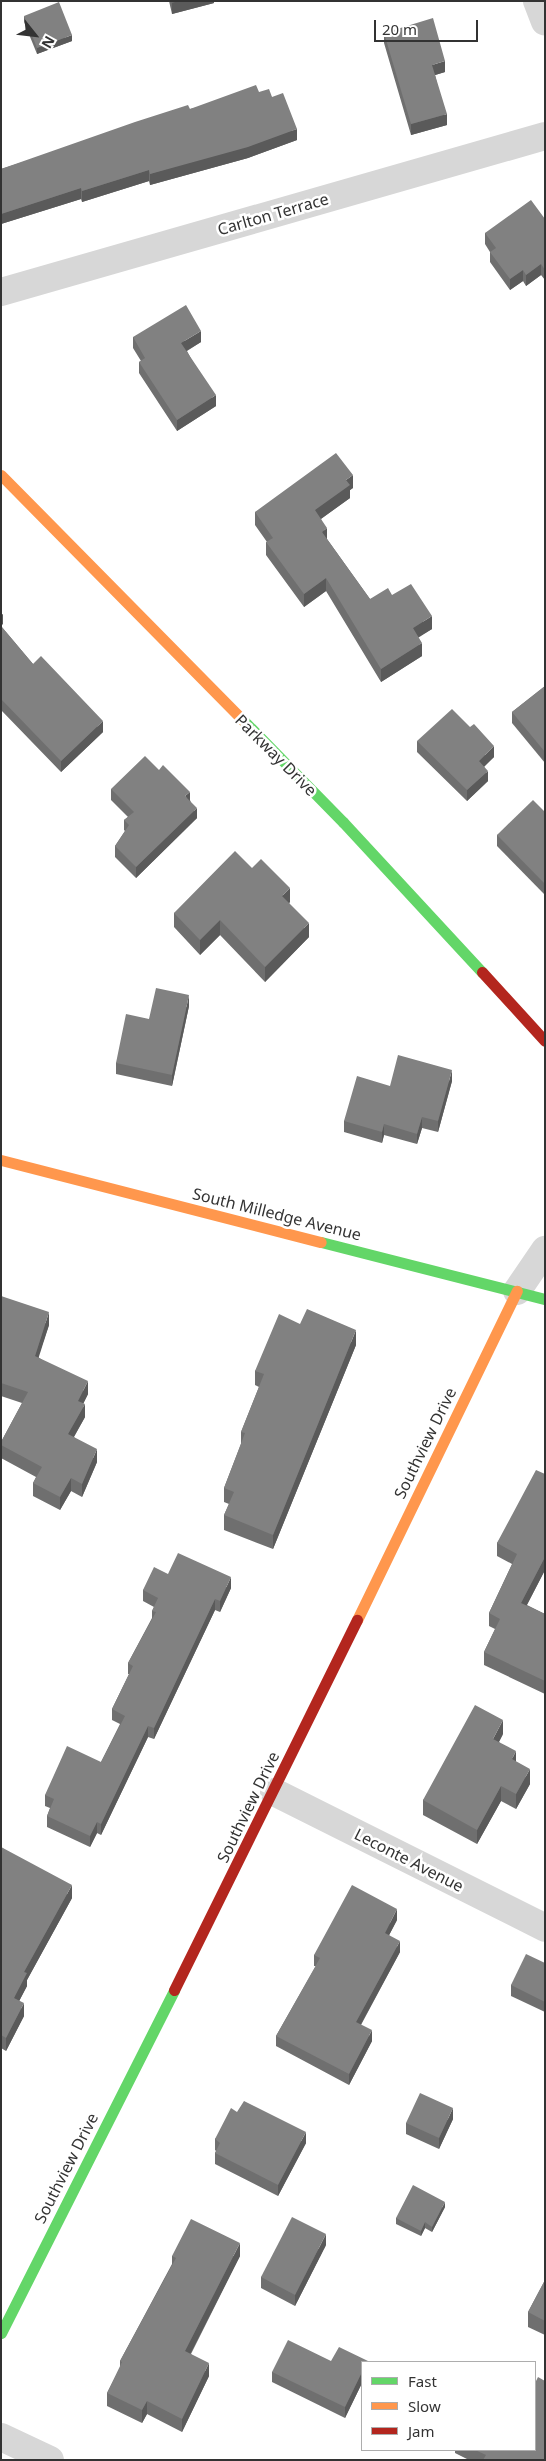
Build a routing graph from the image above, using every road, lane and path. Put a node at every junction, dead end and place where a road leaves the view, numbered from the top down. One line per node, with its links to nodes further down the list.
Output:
1 (537, 1): 2 (street)
2 (545, 22)
3 (545, 136): 4 (street, Carlton Terrace)
4 (1, 292)
5 (1, 475): 6 (street, Parkway Drive)
6 (545, 1042)
7 (1, 1160): 9 (street, South Milledge Avenue)
8 (545, 1250): 9 (street)
9 (517, 1291): 10 (street, South Milledge Avenue); 11 (street, Southview Drive)
10 (545, 1299)
11 (274, 1792): 12 (street, Leconte Avenue); 13 (street, Southview Drive)
12 (545, 1928)
13 (1, 2333)
14 (1, 2437): 15 (street)
15 (50, 2460)

